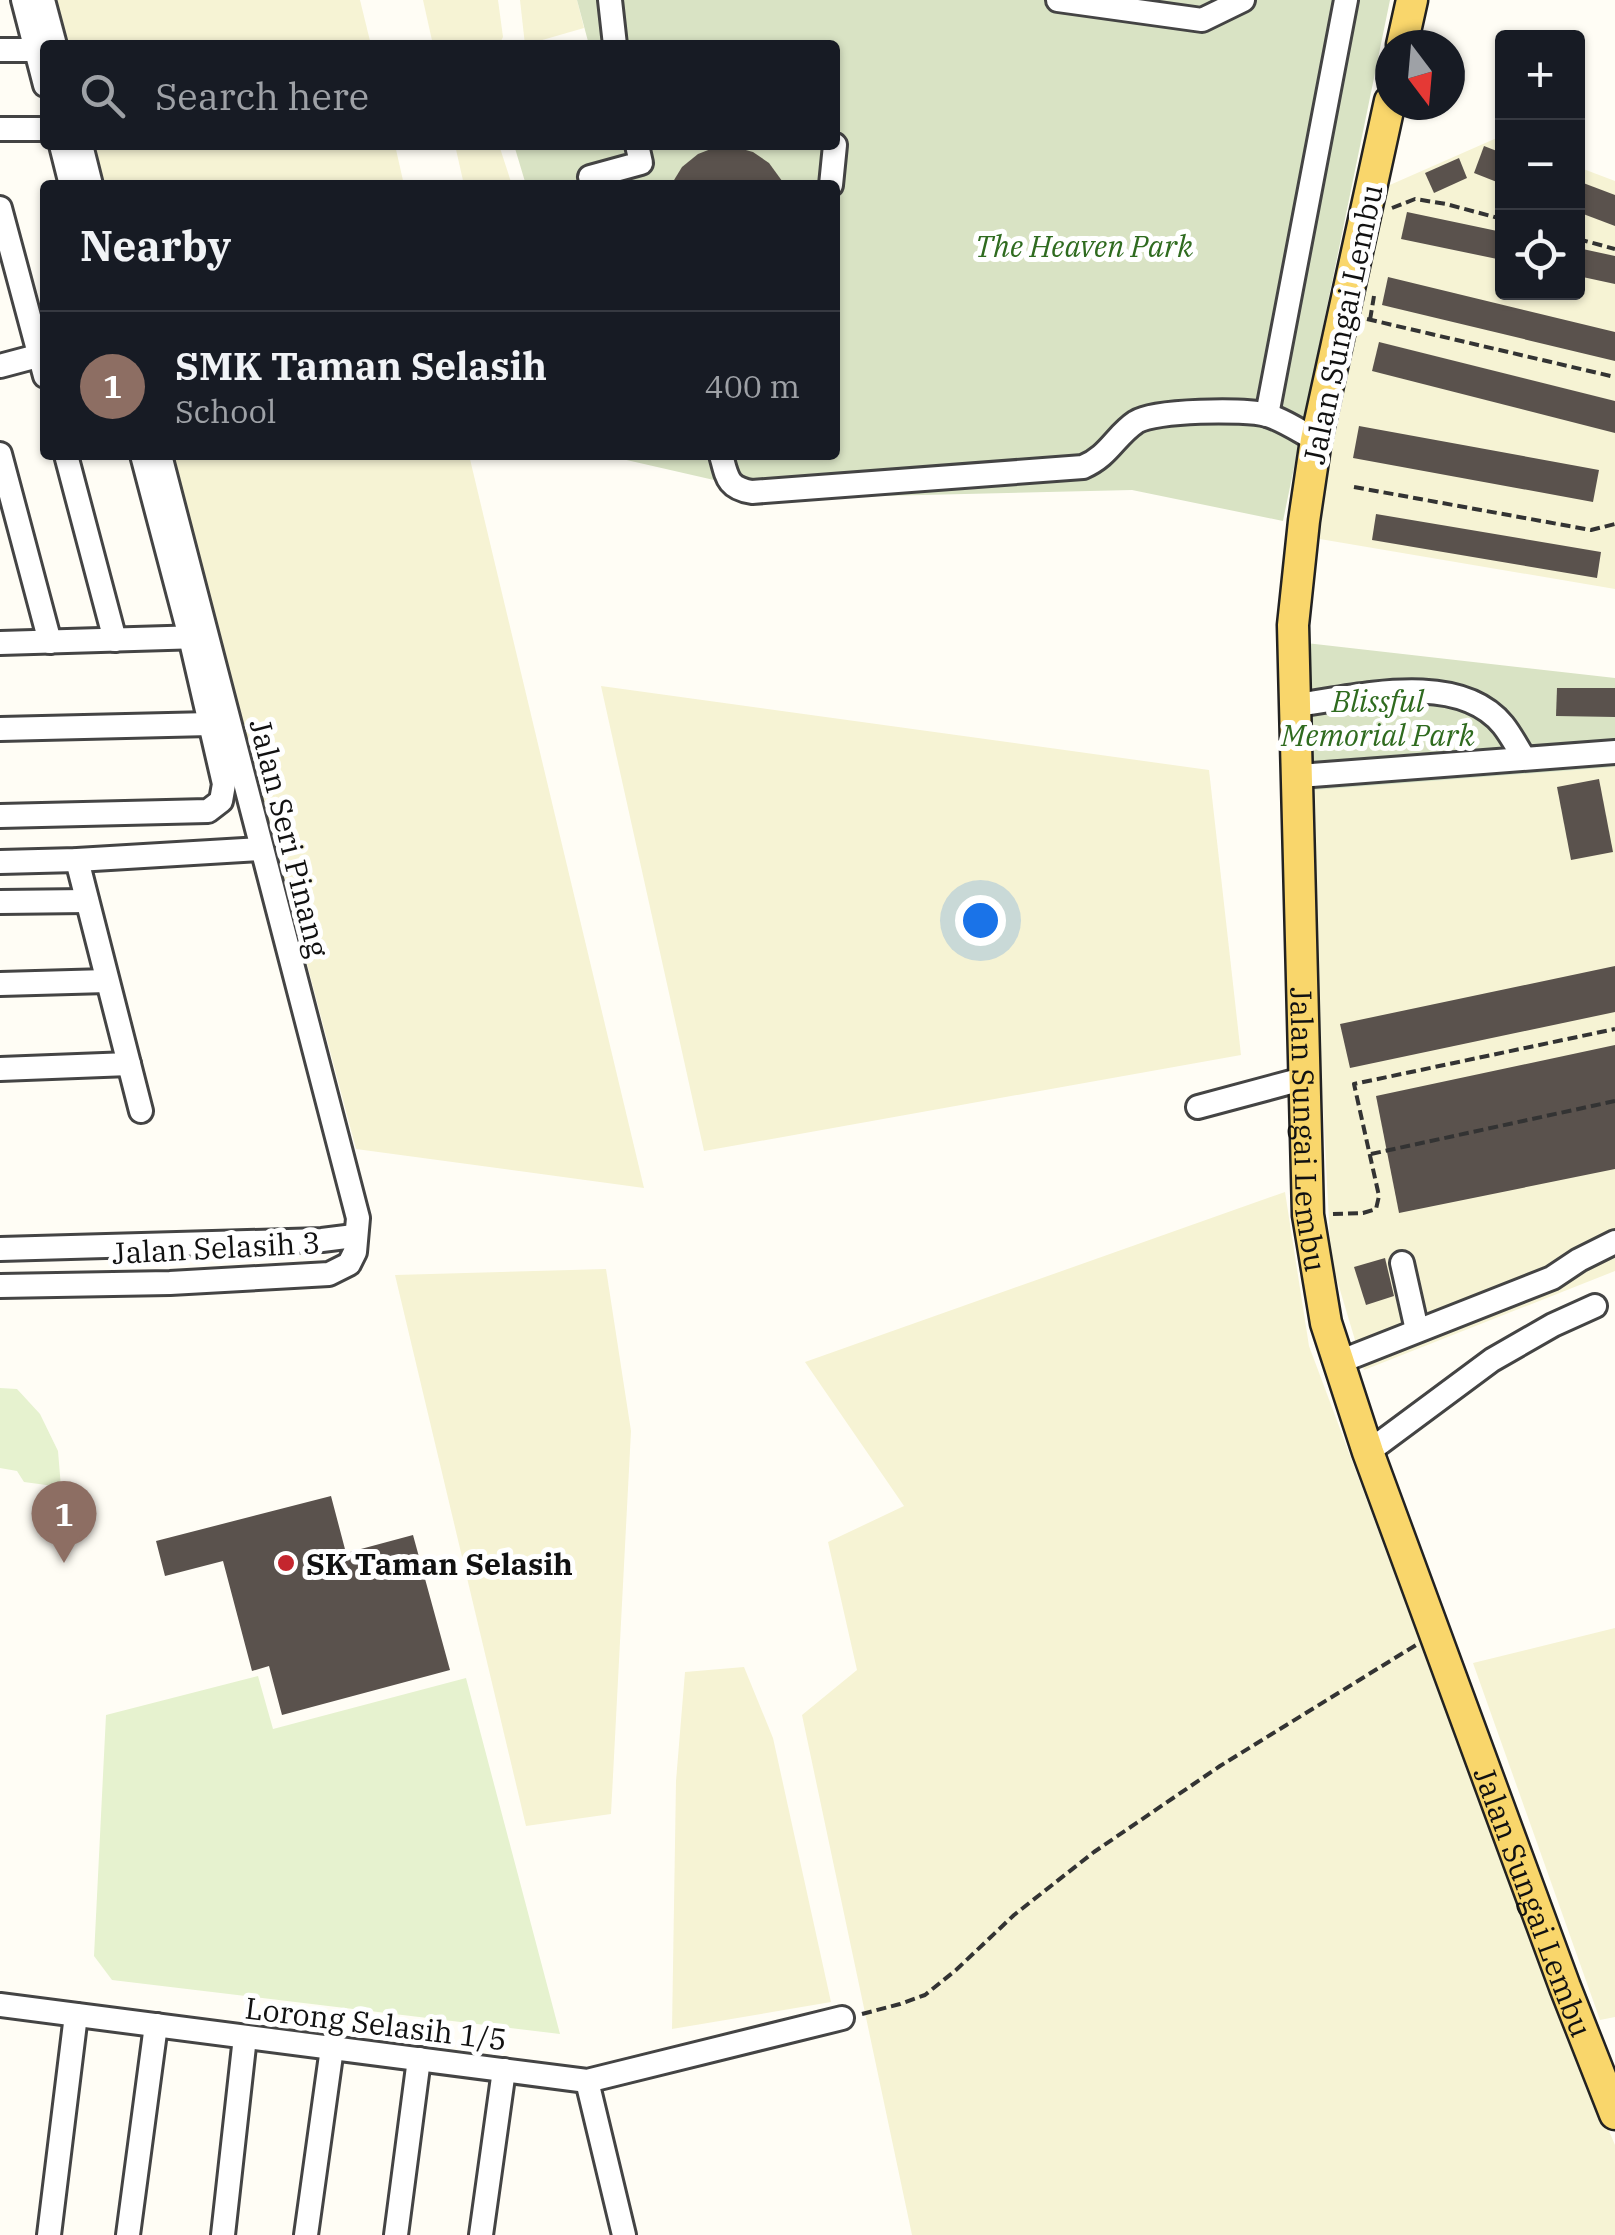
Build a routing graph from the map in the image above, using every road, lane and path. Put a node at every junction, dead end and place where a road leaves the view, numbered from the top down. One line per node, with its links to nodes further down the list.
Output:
1 (22, 0): 9 (street)
2 (43, 0): 10 (street)
3 (610, 0): 11 (street)
4 (1058, 0): 5 (street)
5 (1243, 0)
6 (1346, 0): 36 (street)
7 (1412, 0): 8 (main road)
8 (1405, 30)
9 (42, 40)
10 (45, 40)
11 (614, 40)
12 (40, 47): 13 (street)
13 (0, 50)
14 (1387, 120): 31 (main road, Jalan Sungai Lembu)
15 (0, 129): 16 (street)
16 (40, 129)
17 (62, 150): 21 (street)
18 (82, 150): 22 (street)
19 (834, 150): 24 (street)
20 (642, 164): 23 (street)
21 (70, 180)
22 (90, 180)
23 (591, 180)
24 (831, 180)
25 (0, 208): 32 (street)
26 (1391, 208): 27 (path)
27 (1495, 217)
28 (1585, 240): 29 (path)
29 (1615, 248)
30 (1377, 283): 31 (path)
31 (1356, 317): 35 (path); 37 (main road, Jalan Sungai Lembu)
32 (40, 351)
33 (40, 362): 34 (street)
34 (0, 366)
35 (1615, 377)
36 (1268, 415): 37 (street); 42 (street)
37 (1316, 440): 49 (main road, Jalan Sungai Lembu)
38 (0, 454): 47 (street)
39 (67, 460): 46 (street)
40 (144, 460): 45 (street, Jalan Seri Pinang)
41 (161, 460): 45 (street, Jalan Seri Pinang)
42 (722, 460)
43 (1354, 487): 44 (path)
44 (1615, 524)
45 (198, 637): 46 (street); 50 (street, Jalan Seri Pinang); 56 (street, Jalan Seri Pinang)
46 (115, 640): 47 (street)
47 (50, 642): 48 (street)
48 (0, 643)
49 (1296, 705): 53 (street); 54 (main road, Jalan Sungai Lembu)
50 (210, 724): 51 (street); 55 (street, Jalan Seri Pinang)
51 (0, 729)
52 (1615, 752): 53 (street)
53 (1524, 758): 54 (street)
54 (1298, 776): 66 (main road, Jalan Sungai Lembu)
55 (0, 816)
56 (261, 849): 57 (street); 72 (street, Jalan Seri Pinang)
57 (77, 860): 58 (street); 59 (street)
58 (0, 862)
59 (87, 900): 60 (street); 61 (street)
60 (0, 902)
61 (107, 981): 62 (street); 64 (street)
62 (0, 984)
63 (1615, 1029): 70 (path)
64 (128, 1064): 65 (street); 69 (street)
65 (0, 1069)
66 (1306, 1078): 68 (street); 71 (main road, Jalan Sungai Lembu)
67 (1615, 1101): 70 (path)
68 (1198, 1107)
69 (140, 1112)
70 (1371, 1154): 71 (path)
71 (1308, 1215): 79 (main road, Jalan Sungai Lembu)
72 (354, 1236): 74 (street, Jalan Selasih 3); 76 (street, Jalan Selasih 3)
73 (1615, 1242): 78 (street)
74 (0, 1249)
75 (1402, 1263): 78 (street)
76 (0, 1286)
77 (1595, 1306): 80 (street)
78 (1417, 1330): 79 (street)
79 (1340, 1362): 80 (main road, Jalan Sungai Lembu)
80 (1368, 1452): 81 (main road, Jalan Sungai Lembu)
81 (1436, 1633): 84 (path); 91 (main road, Jalan Sungai Lembu)
82 (0, 2005): 83 (street, Lorong Selasih 1/5)
83 (76, 2015): 85 (street, Lorong Selasih 1/5); 93 (street)
84 (842, 2018): 90 (street)
85 (156, 2025): 86 (street, Lorong Selasih 1/5); 92 (street)
86 (244, 2036): 87 (street, Lorong Selasih 1/5); 94 (street)
87 (332, 2048): 88 (street, Lorong Selasih 1/5); 95 (street)
88 (420, 2059): 89 (street, Lorong Selasih 1/5); 96 (street)
89 (504, 2070): 90 (street, Lorong Selasih 1/5); 97 (street)
90 (587, 2081): 98 (street)
91 (1615, 2114)
92 (134, 2234)
93 (49, 2235)
94 (222, 2235)
95 (306, 2235)
96 (396, 2235)
97 (481, 2235)
98 (624, 2235)

